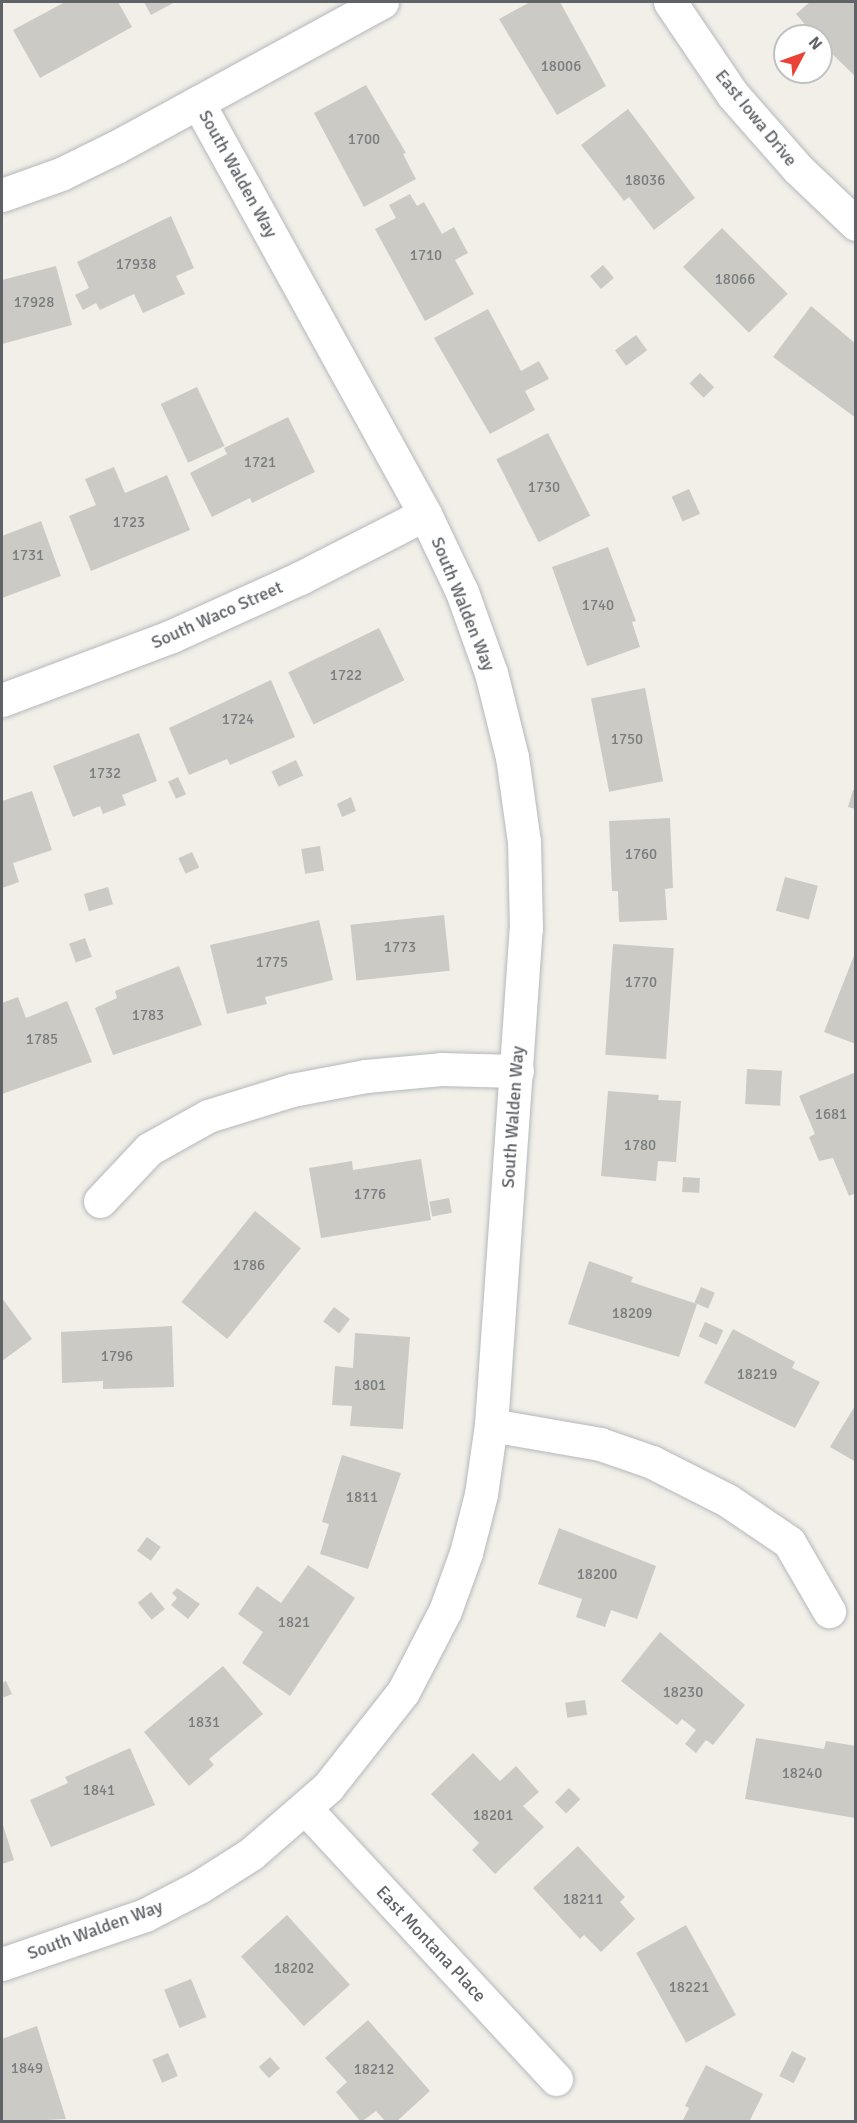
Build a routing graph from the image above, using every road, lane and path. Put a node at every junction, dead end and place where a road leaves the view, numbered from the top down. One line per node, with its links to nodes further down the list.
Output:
1 (382, 2): 3 (street)
2 (670, 2): 5 (street, East Iowa Drive)
3 (198, 102): 4 (street); 6 (street, South Walden Way)
4 (2, 195)
5 (855, 224)
6 (425, 514): 7 (street, South Waco Street); 8 (street, South Walden Way)
7 (2, 700)
8 (517, 1071): 9 (street); 10 (street, South Walden Way)
9 (99, 1201)
10 (491, 1425): 11 (street); 12 (street, South Walden Way)
11 (829, 1611)
12 (306, 1809): 13 (street, South Walden Way); 14 (street, East Montana Place)
13 (2, 1964)
14 (556, 2079)

